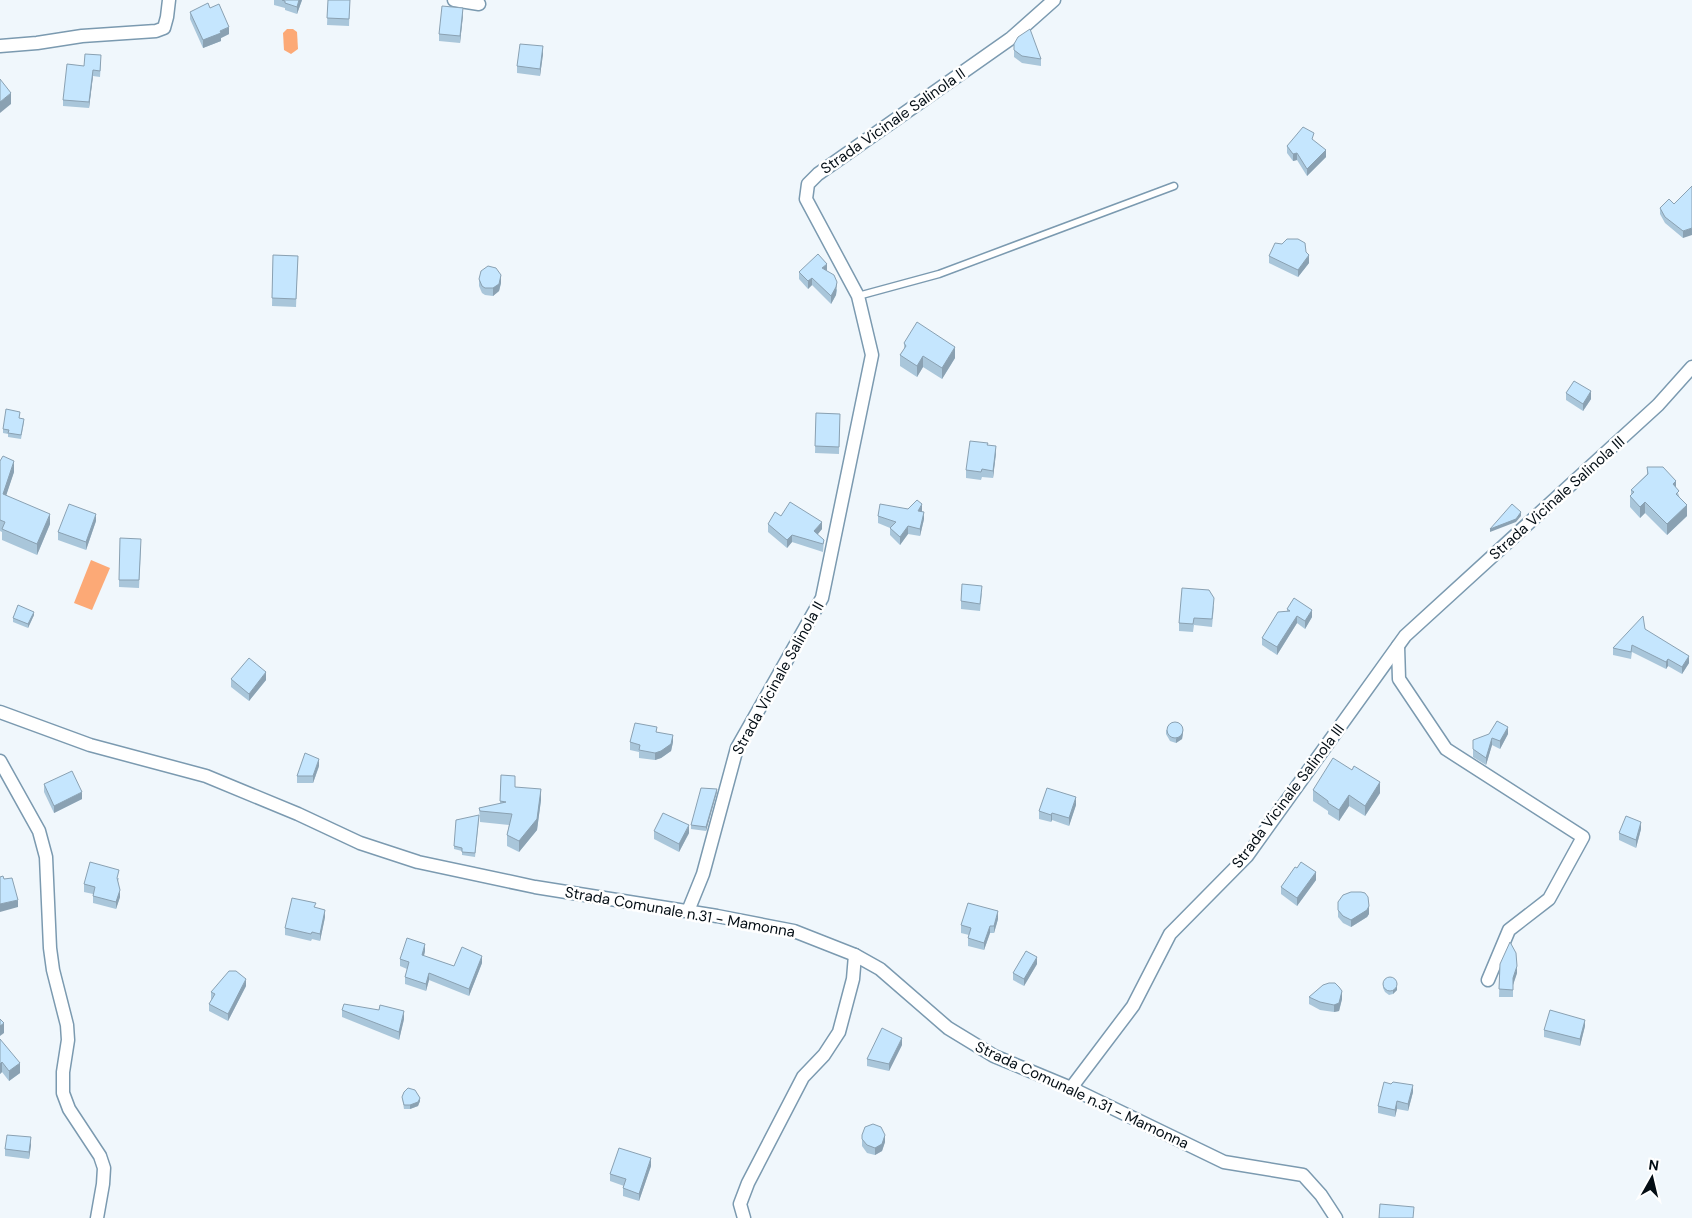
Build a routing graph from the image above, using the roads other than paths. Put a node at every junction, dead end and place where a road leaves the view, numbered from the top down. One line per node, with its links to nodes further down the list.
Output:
1 (169, 0): 5 (street)
2 (454, 0): 4 (street)
3 (1054, 0): 7 (street, Strada Vicinale Salinola II)
4 (479, 4)
5 (0, 46)
6 (1174, 186): 7 (lane)
7 (858, 296): 12 (street, Strada Vicinale Salinola II)
8 (1692, 367): 9 (street, Strada Vicinale Salinola III)
9 (1398, 646): 14 (street); 15 (street, Strada Vicinale Salinola III)
10 (0, 712): 12 (street, Strada Comunale n.31 - Mamonna)
11 (0, 761): 16 (street)
12 (688, 911): 13 (street, Strada Comunale n.31 - Mamonna)
13 (855, 954): 15 (street, Strada Comunale n.31 - Mamonna); 17 (street)
14 (1488, 980)
15 (1071, 1088): 18 (street, Strada Comunale n.31 - Mamonna)
16 (97, 1218)
17 (744, 1218)
18 (1336, 1218)

